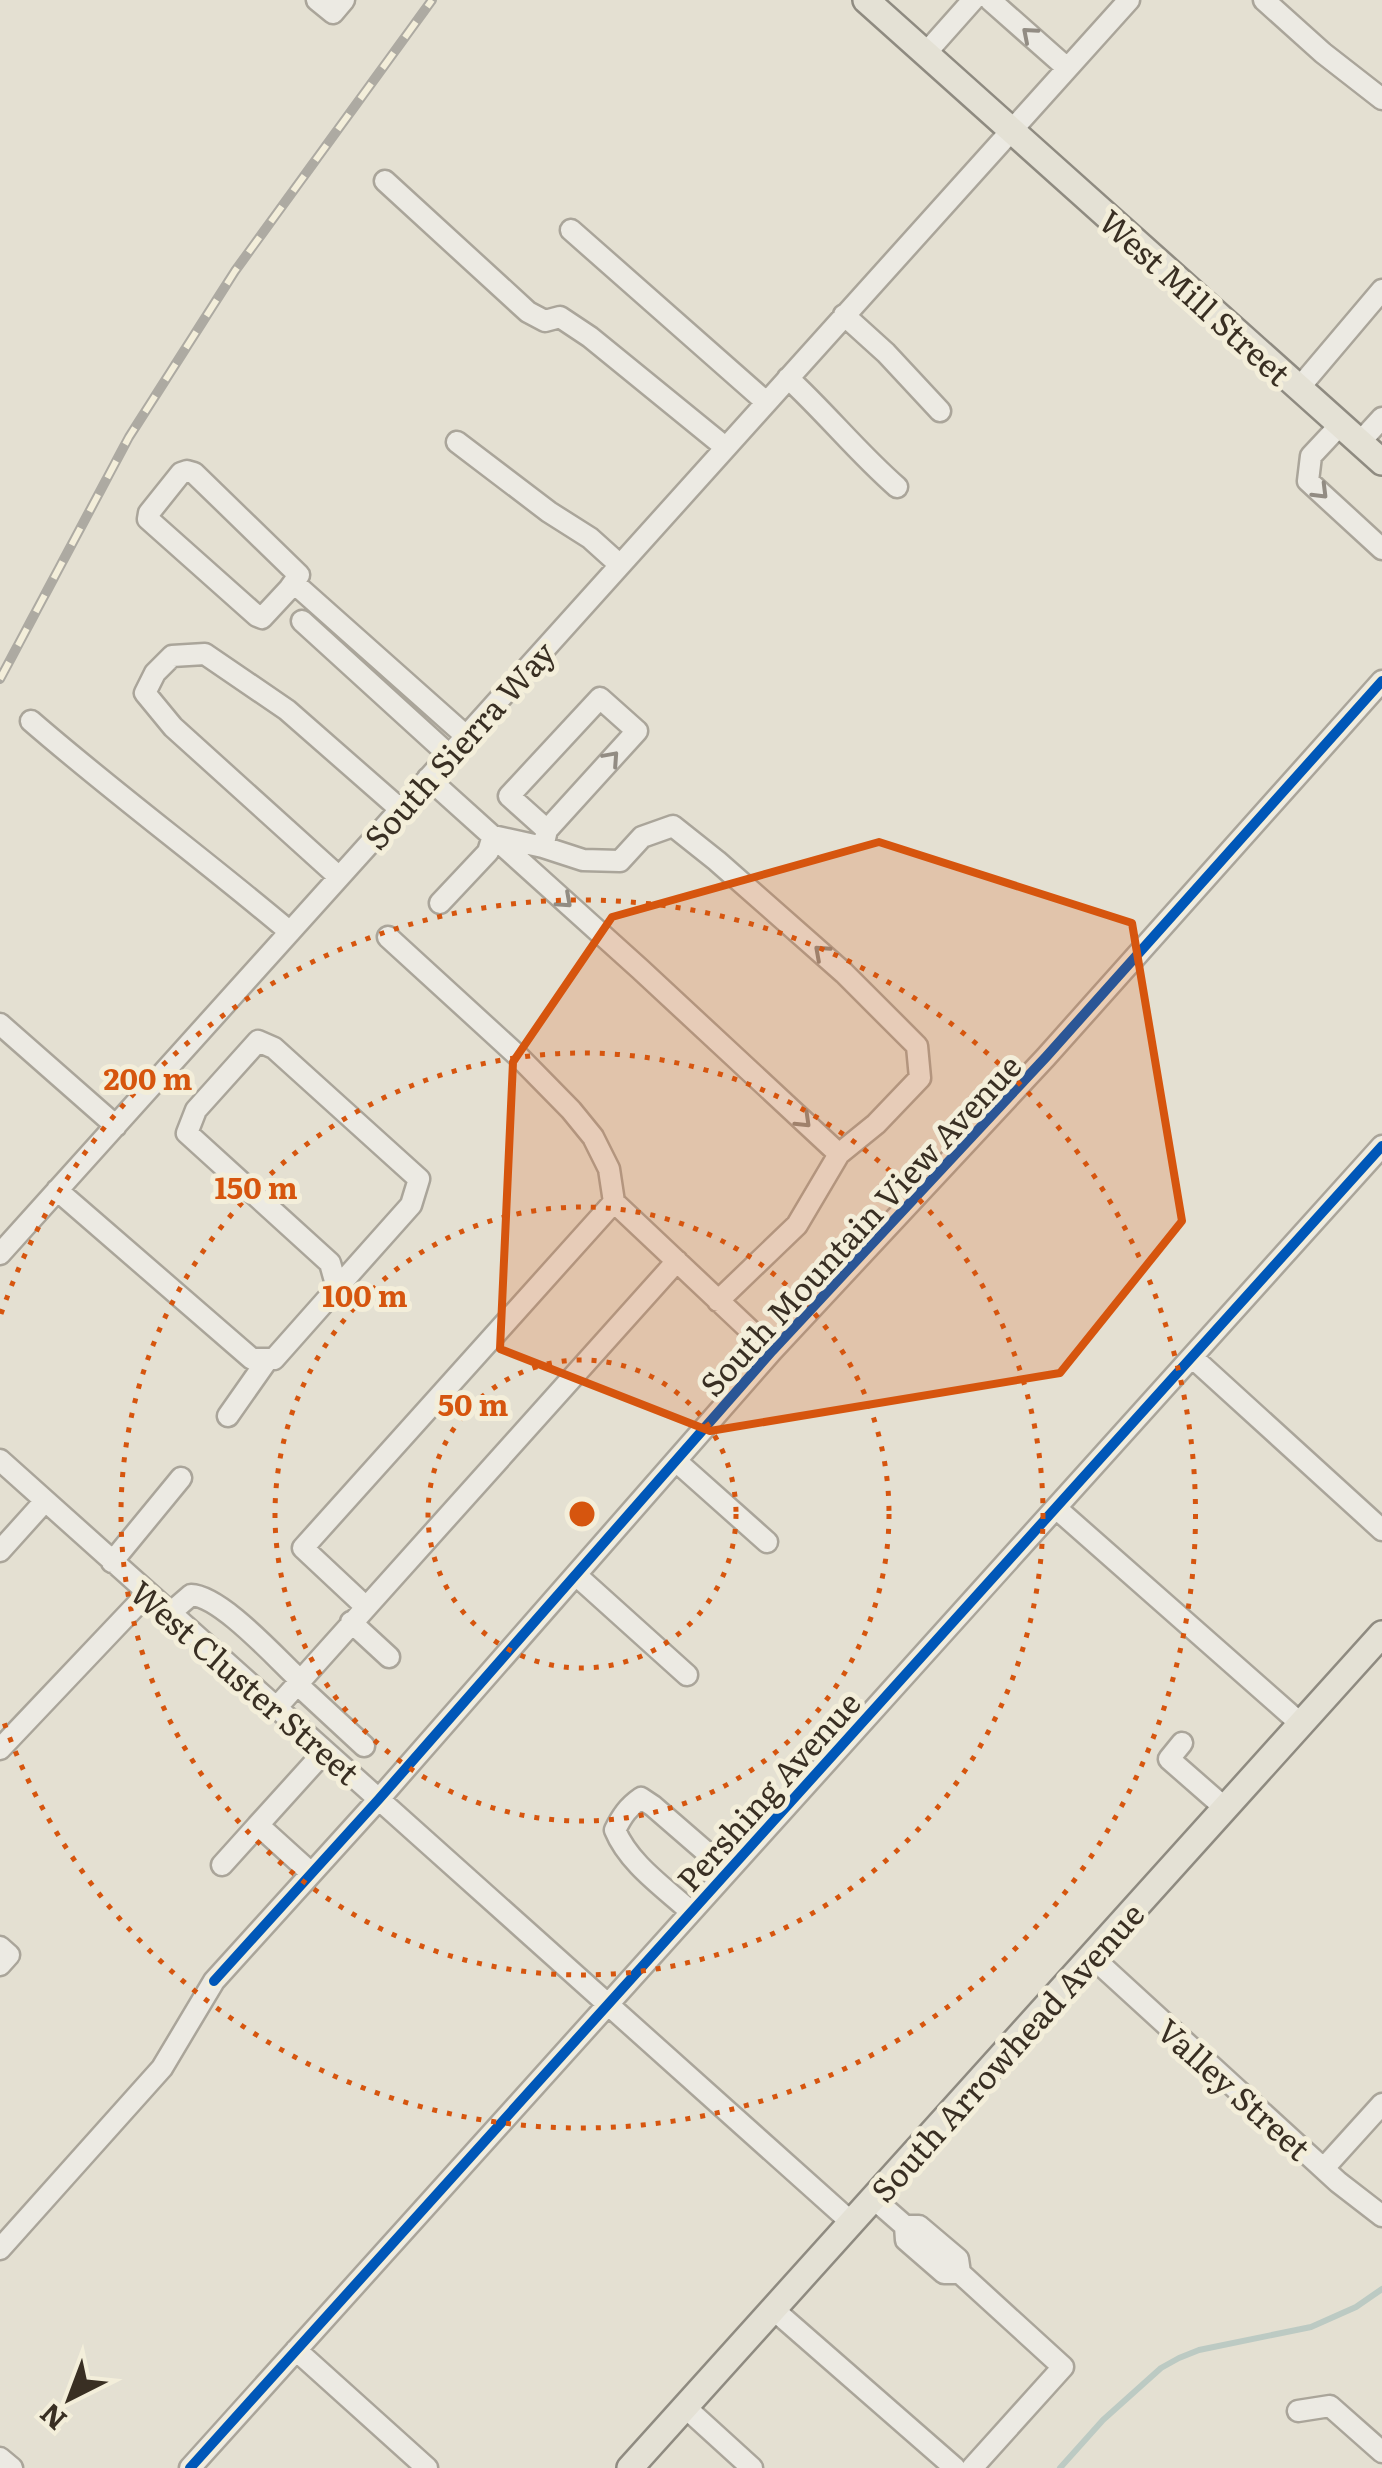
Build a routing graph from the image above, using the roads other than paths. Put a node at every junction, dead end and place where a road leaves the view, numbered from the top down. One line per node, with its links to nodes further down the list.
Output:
1 (317, 0): 2 (street)
2 (344, 0)
3 (866, 0): 8 (main road, West Mill Street)
4 (973, 0): 8 (street)
5 (990, 0): 9 (street, one-way to 5)
6 (1129, 0): 9 (street, South Sierra Way)
7 (1264, 0): 10 (street)
8 (925, 54): 11 (main road, West Mill Street)
9 (1068, 68): 11 (street, South Sierra Way)
10 (1382, 99)
11 (1010, 130): 15 (street, South Sierra Way); 17 (main road, West Mill Street)
12 (385, 181): 24 (street)
13 (571, 230): 18 (street)
14 (1382, 290): 17 (street)
15 (844, 315): 16 (street, South Sierra Way); 19 (street)
16 (788, 378): 18 (street, South Sierra Way); 26 (street)
17 (1299, 388): 21 (main road, West Mill Street)
18 (766, 402): 24 (street, South Sierra Way)
19 (940, 411)
20 (1382, 418): 23 (street)
21 (1340, 424): 23 (main road, West Mill Street); 27 (street, one-way to 27)
22 (457, 442): 28 (street)
23 (1360, 442): 25 (main road, West Mill Street)
24 (725, 448): 28 (street, South Sierra Way)
25 (1382, 462)
26 (897, 487)
27 (1382, 550)
28 (620, 564): 33 (street, South Sierra Way)
29 (294, 583): 29 (street); 33 (street)
30 (302, 621): 34 (street)
31 (1382, 681): 53 (street, South Mountain View Avenue)
32 (31, 721): 41 (street)
33 (466, 736): 34 (street, South Sierra Way)
34 (449, 755): 35 (street, South Sierra Way)
35 (428, 778): 36 (street, South Sierra Way); 37 (street)
36 (400, 809): 39 (street, South Sierra Way); 39 (street)
37 (493, 836): 38 (street); 40 (street); 46 (street, one-way to 46)
38 (545, 839): 38 (street, one-way to 38); 46 (street, one-way to 38)
39 (339, 878): 41 (street, South Sierra Way)
40 (440, 903)
41 (290, 932): 44 (street, South Sierra Way)
42 (388, 937): 48 (street)
43 (0, 1024): 44 (street)
44 (116, 1126): 47 (street, South Sierra Way)
45 (1382, 1146): 54 (street, Pershing Avenue)
46 (839, 1154): 52 (street)
47 (57, 1190): 49 (street, South Sierra Way); 55 (street)
48 (614, 1202): 50 (street); 69 (street)
49 (0, 1254)
50 (677, 1262): 52 (street); 69 (street)
51 (337, 1288): 51 (street); 55 (street)
52 (718, 1300): 53 (street)
53 (772, 1352): 58 (street, South Mountain View Avenue)
54 (1192, 1357): 61 (street, Pershing Avenue); 62 (street)
55 (268, 1359): 56 (street)
56 (228, 1416)
57 (0, 1461): 60 (street, West Cluster Street)
58 (676, 1461): 63 (street); 66 (street, South Mountain View Avenue)
59 (181, 1478): 65 (street)
60 (46, 1502): 64 (street); 65 (street, West Cluster Street)
61 (1056, 1508): 75 (street); 84 (street, Pershing Avenue)
62 (1382, 1530)
63 (767, 1542)
64 (0, 1552)
65 (112, 1562): 67 (street, West Cluster Street)
66 (576, 1576): 72 (street); 80 (street, South Mountain View Avenue)
67 (147, 1594): 68 (street, West Cluster Street); 78 (street)
68 (169, 1614): 73 (street); 74 (street, West Cluster Street)
69 (358, 1615): 71 (street); 73 (street)
70 (1382, 1634): 75 (main road, South Arrowhead Avenue)
71 (389, 1658)
72 (687, 1676)
73 (298, 1682): 74 (street); 77 (street)
74 (276, 1708): 79 (street, West Cluster Street)
75 (1301, 1724): 81 (main road, South Arrowhead Avenue)
76 (1182, 1743): 81 (street)
77 (364, 1746)
78 (0, 1749)
79 (325, 1751): 80 (street, West Cluster Street); 82 (street)
80 (379, 1799): 85 (street, South Mountain View Avenue); 90 (street, West Cluster Street)
81 (1224, 1808): 88 (main road, South Arrowhead Avenue)
82 (258, 1825): 83 (street); 85 (street)
83 (222, 1865)
84 (728, 1871): 86 (street, Pershing Avenue); 86 (street)
85 (312, 1873): 96 (street, South Mountain View Avenue)
86 (692, 1912): 90 (street, Pershing Avenue)
87 (0, 1947): 89 (street)
88 (1091, 1956): 92 (street, Valley Street); 93 (main road, South Arrowhead Avenue)
89 (0, 1965)
90 (609, 2003): 95 (street, West Cluster Street); 98 (street, Pershing Avenue)
91 (1382, 2104): 92 (street)
92 (1324, 2168): 94 (street, Valley Street)
93 (873, 2198): 95 (main road, South Arrowhead Avenue); 109 (street)
94 (1382, 2216)
95 (850, 2222): 97 (main road, South Arrowhead Avenue)
96 (0, 2248)
97 (773, 2309): 99 (main road, South Arrowhead Avenue); 108 (street)
98 (296, 2350): 104 (street, Pershing Avenue); 105 (street)
99 (685, 2407): 106 (main road, South Arrowhead Avenue); 107 (street)
100 (1298, 2411): 101 (street)
101 (1380, 2445)
102 (0, 2458): 103 (street)
103 (12, 2468)
104 (190, 2468)
105 (427, 2468)
106 (630, 2468)
107 (752, 2468)
108 (955, 2468)
109 (972, 2468)

